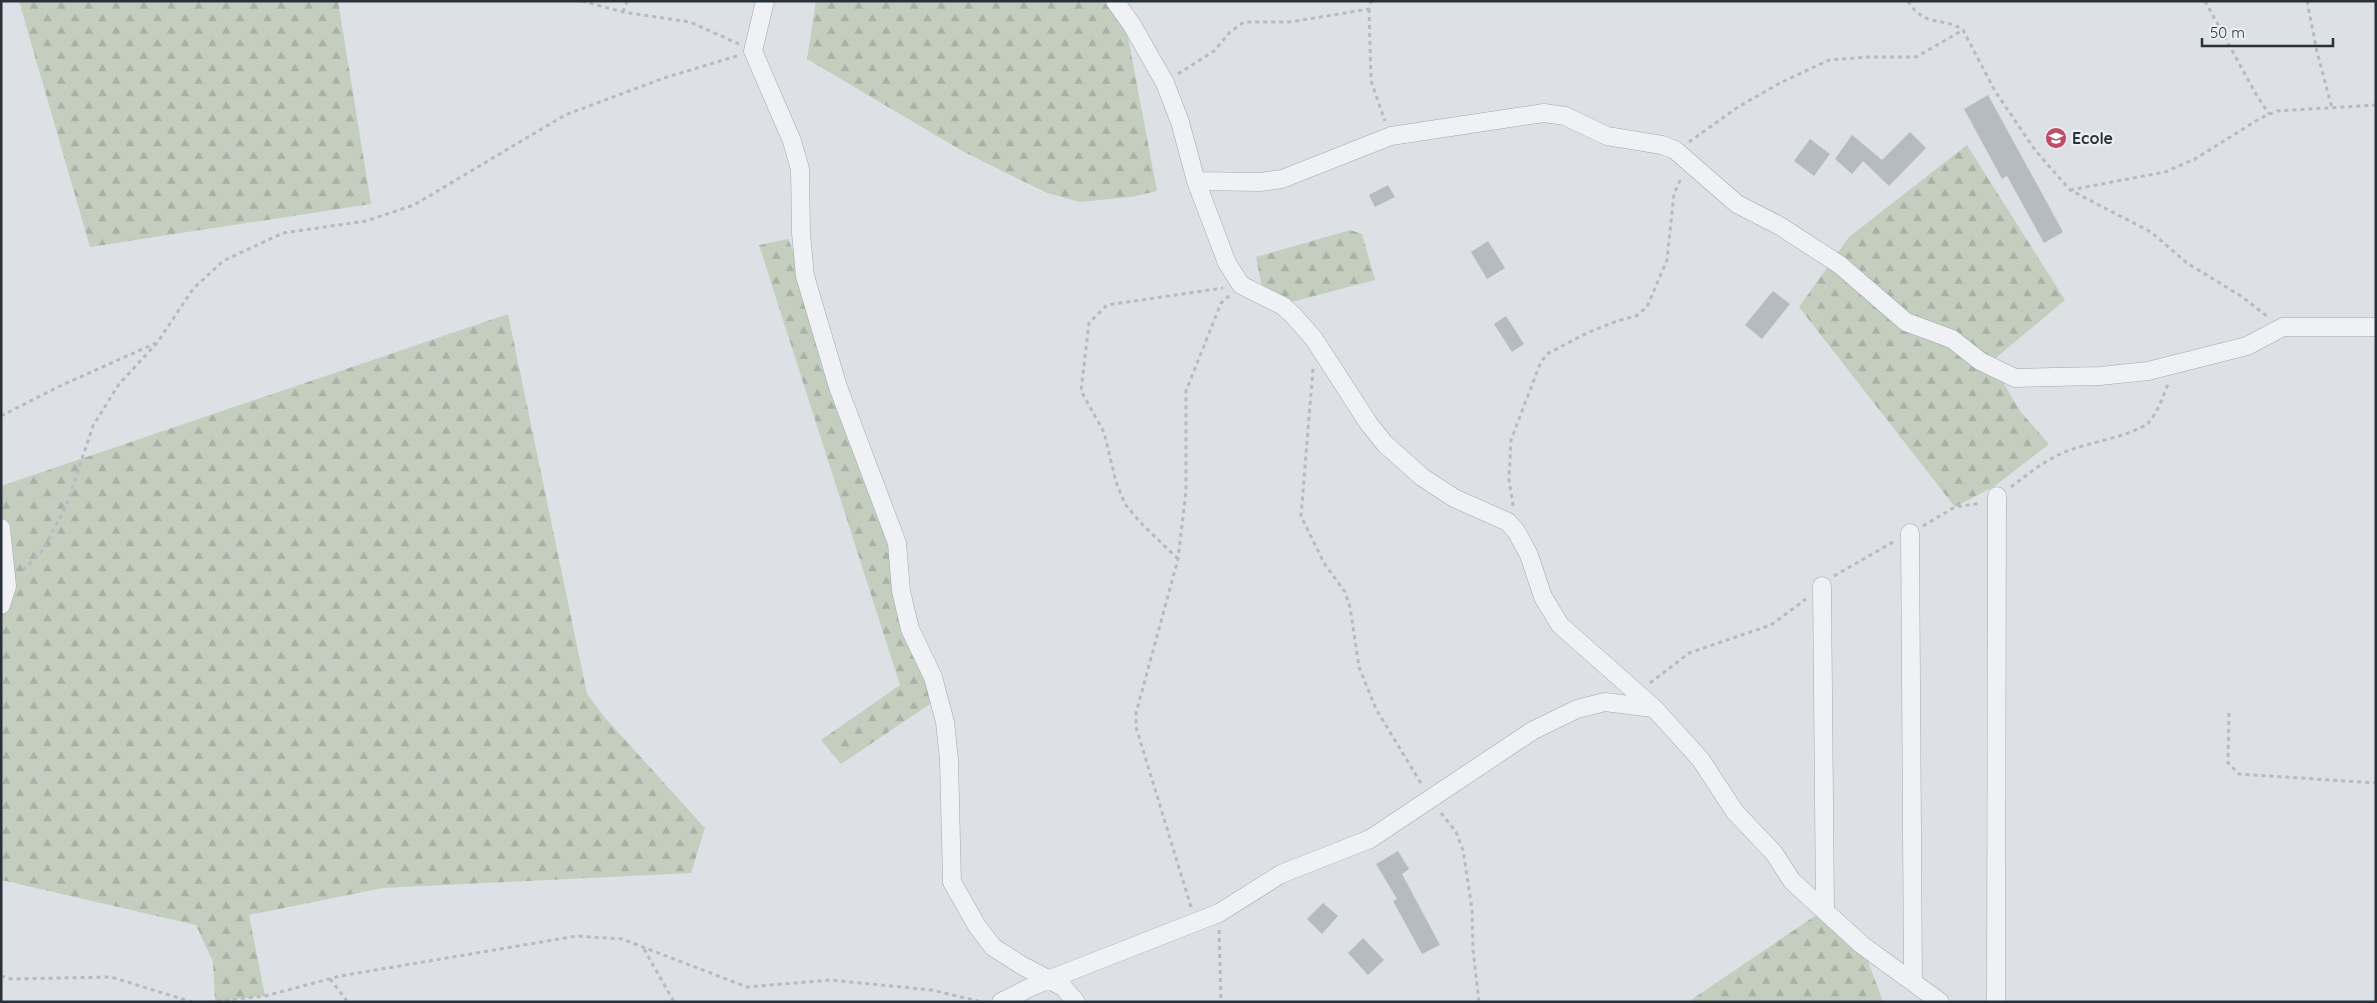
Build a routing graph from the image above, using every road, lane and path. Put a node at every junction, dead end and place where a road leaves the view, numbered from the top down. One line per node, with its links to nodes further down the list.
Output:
1 (582, 1): 10 (path)
2 (627, 1): 10 (path)
3 (765, 1): 12 (street)
4 (1115, 1): 13 (street)
5 (1371, 1): 9 (path)
6 (1908, 1): 11 (path)
7 (2205, 1): 16 (path)
8 (2307, 1): 15 (path)
9 (1369, 9): 13 (path); 17 (path)
10 (623, 12): 12 (path)
11 (1963, 30): 18 (path); 21 (path)
12 (753, 51): 25 (path); 46 (street)
13 (1165, 83): 20 (street)
14 (2376, 105): 15 (path)
15 (2332, 108): 16 (path)
16 (2269, 114): 21 (path)
17 (1391, 136): 18 (street); 20 (street)
18 (1675, 150): 19 (street)
19 (1689, 161): 23 (street); 30 (path)
20 (1196, 181): 22 (street)
21 (2070, 190): 23 (path)
22 (1240, 285): 30 (street); 32 (path); 32 (path)
23 (2284, 327): 24 (street)
24 (2376, 327)
25 (157, 343): 27 (path); 33 (path)
26 (1313, 366): 39 (path)
27 (1, 416)
28 (1997, 496): 58 (street)
29 (1, 528): 33 (street)
30 (1516, 531): 36 (street)
31 (1910, 533): 47 (street)
32 (1178, 559): 42 (path)
33 (7, 586): 35 (street)
34 (1822, 586): 40 (street)
35 (1, 605)
36 (1654, 708): 39 (street); 40 (street)
37 (2229, 713): 38 (path)
38 (2376, 783)
39 (1430, 799): 41 (street); 56 (path)
40 (1825, 909): 47 (street)
41 (1219, 913): 42 (street); 55 (path)
42 (1196, 922): 46 (street)
43 (644, 949): 45 (path); 51 (path); 52 (path)
44 (1, 976): 48 (path)
45 (330, 979): 49 (path); 50 (path)
46 (1050, 979): 53 (street); 54 (street)
47 (1913, 982): 57 (street)
48 (192, 1002)
49 (209, 1002)
50 (348, 1002)
51 (674, 1002)
52 (982, 1002)
53 (1001, 1002)
54 (1076, 1002)
55 (1221, 1002)
56 (1479, 1002)
57 (1940, 1002)
58 (1996, 1002)

